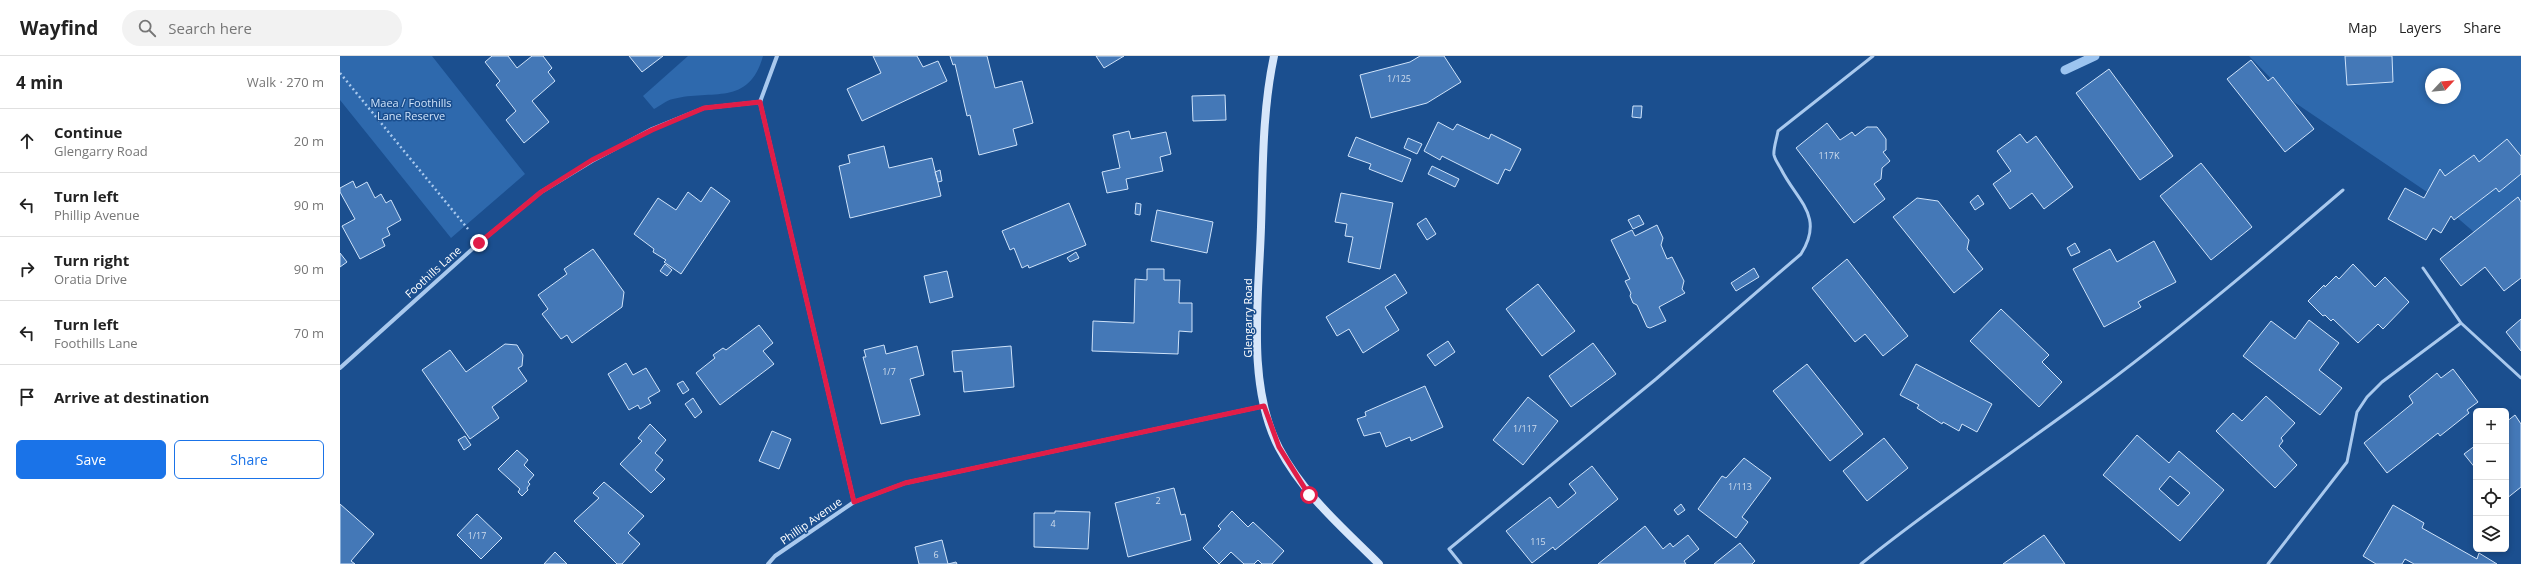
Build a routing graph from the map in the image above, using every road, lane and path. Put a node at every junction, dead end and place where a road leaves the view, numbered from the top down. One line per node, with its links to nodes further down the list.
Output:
1 (777, 56): 5 (street)
2 (1274, 56): 12 (main road, Glengarry Road)
3 (1873, 56): 16 (lane)
4 (340, 73): 7 (path)
5 (760, 102): 10 (street, Foothills Lane); 13 (street)
6 (2343, 190): 17 (lane)
7 (468, 229)
8 (2423, 268): 9 (lane)
9 (2461, 323): 11 (lane); 18 (lane)
10 (340, 368)
11 (2521, 378)
12 (1264, 406): 13 (street, Phillip Avenue); 15 (main road, Glengarry Road)
13 (854, 502): 14 (street, Phillip Avenue)
14 (768, 564)
15 (1379, 564)
16 (1461, 564)
17 (1861, 564)
18 (2268, 564)

